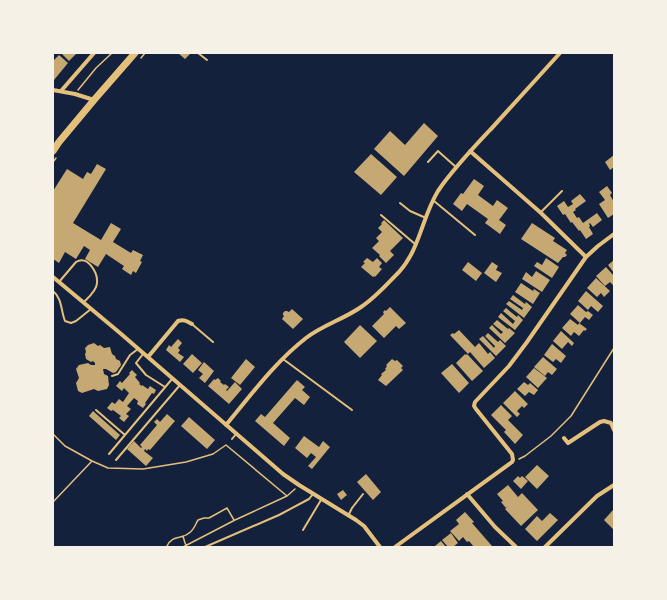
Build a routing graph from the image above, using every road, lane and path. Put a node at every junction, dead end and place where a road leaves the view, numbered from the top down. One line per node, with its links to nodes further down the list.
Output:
1 (94, 53): 9 (street)
2 (112, 53): 10 (path)
3 (145, 53): 6 (path)
4 (198, 53): 7 (lane)
5 (560, 53): 12 (street)
6 (138, 56): 11 (highway)
7 (207, 60)
8 (53, 90): 9 (street)
9 (61, 91): 10 (street)
10 (75, 94): 11 (street)
11 (94, 100): 13 (highway)
12 (470, 151): 16 (street); 20 (street)
13 (55, 153): 14 (path)
14 (53, 162)
15 (428, 162): 16 (lane)
16 (457, 167): 18 (street)
17 (562, 191): 20 (lane)
18 (433, 200): 22 (street); 23 (lane)
19 (400, 202): 22 (lane)
20 (541, 213): 26 (street)
21 (381, 215): 25 (lane)
22 (426, 218): 25 (street)
23 (475, 234)
24 (614, 234): 26 (street)
25 (416, 245): 38 (street)
26 (586, 257): 54 (street)
27 (53, 277): 28 (street)
28 (59, 282): 30 (street); 30 (lane)
29 (53, 291): 31 (lane)
30 (84, 303): 31 (street)
31 (91, 309): 35 (street)
32 (192, 324): 33 (lane); 37 (street)
33 (213, 342)
34 (614, 348): 54 (path)
35 (138, 349): 36 (street); 39 (lane)
36 (144, 354): 37 (street); 42 (lane)
37 (148, 357): 40 (street)
38 (283, 359): 44 (lane); 45 (street)
39 (112, 376)
40 (172, 379): 41 (street); 42 (lane)
41 (180, 385): 45 (street); 53 (lane)
42 (165, 387): 49 (lane)
43 (96, 410): 49 (lane)
44 (352, 410)
45 (226, 425): 48 (street)
46 (614, 430): 50 (street)
47 (53, 434): 55 (path)
48 (237, 434): 51 (lane); 56 (street)
49 (125, 435): 52 (lane)
50 (564, 438)
51 (232, 439)
52 (109, 454)
53 (116, 460)
54 (513, 460): 60 (street)
55 (92, 461): 61 (path); 63 (path)
56 (299, 485): 58 (street); 61 (path)
57 (614, 485): 75 (street)
58 (313, 494): 62 (street); 71 (lane)
59 (363, 494): 64 (lane)
60 (467, 494): 73 (street); 74 (street)
61 (288, 496): 65 (path)
62 (322, 499): 64 (street); 66 (lane)
63 (53, 502)
64 (348, 515): 72 (street)
65 (234, 520): 67 (path); 68 (path)
66 (303, 530)
67 (183, 536): 68 (path); 69 (path)
68 (186, 545): 70 (path)
69 (168, 546)
70 (183, 547)
71 (205, 547)
72 (380, 547)
73 (395, 547)
74 (516, 547)
75 (545, 547)

